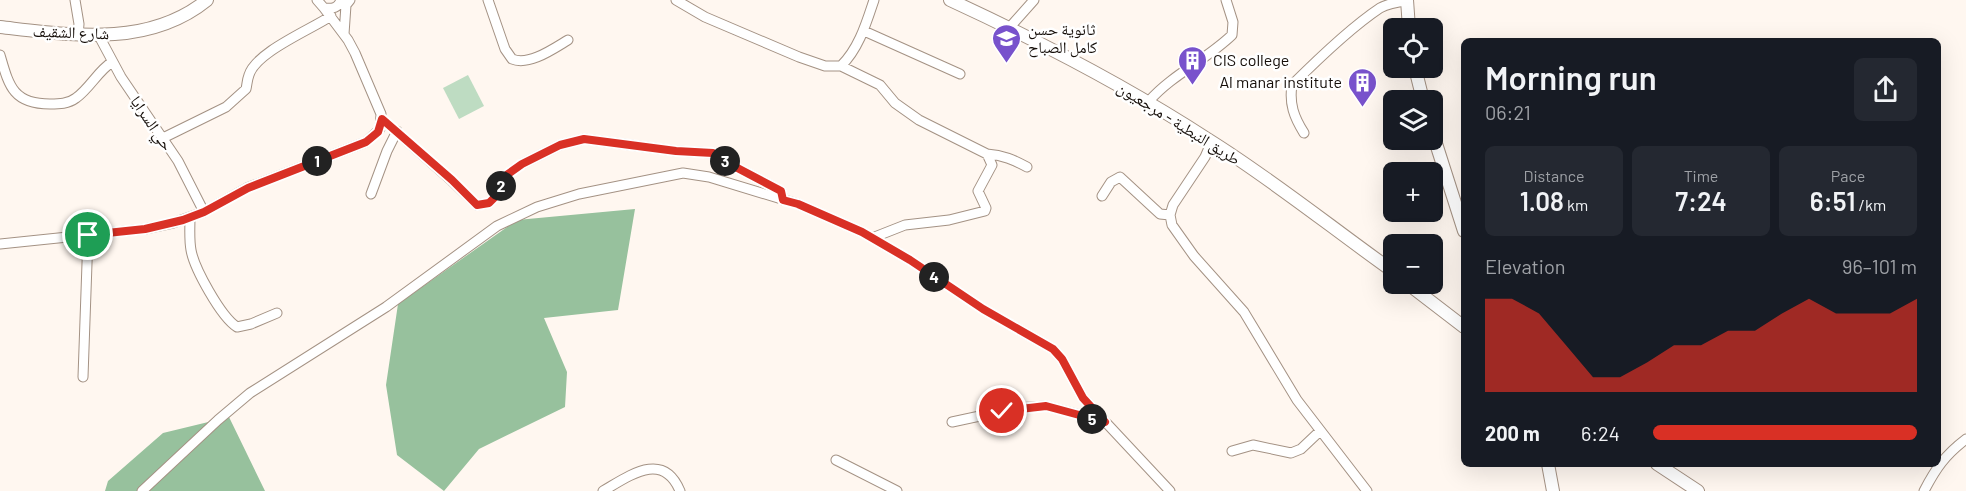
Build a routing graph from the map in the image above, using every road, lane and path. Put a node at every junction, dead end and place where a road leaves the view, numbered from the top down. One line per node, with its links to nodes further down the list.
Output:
1 (75, 0): 18 (street)
2 (207, 0): 19 (main road, شارع الشقيف)
3 (317, 0): 12 (street)
4 (488, 0): 20 (street)
5 (676, 0): 23 (street)
6 (874, 0): 16 (street)
7 (950, 0): 15 (main road, طريق النبطية - مرجعيون)
8 (1034, 0): 15 (street)
9 (1226, 0): 25 (street)
10 (1407, 0): 13 (main road); 28 (street)
11 (345, 2): 12 (street); 17 (street)
12 (327, 12): 17 (street); 29 (street)
13 (1408, 18)
14 (0, 27): 18 (main road, شارع الشقيف)
15 (1010, 27): 25 (main road, طريق النبطية - مرجعيون)
16 (864, 31): 23 (street); 24 (street)
17 (344, 33): 26 (street)
18 (78, 35): 19 (main road, شارع الشقيف)
19 (99, 36): 22 (street, حي السرايا)
20 (568, 40)
21 (0, 55): 22 (street)
22 (112, 62): 29 (street, حي السرايا)
23 (841, 66): 32 (street)
24 (960, 74)
25 (1149, 101): 30 (main road, طريق النبطية - مرجعيون)
26 (382, 119): 27 (street); 37 (street)
27 (397, 131): 34 (street); 36 (street)
28 (1304, 133)
29 (163, 138): 37 (street, حي السرايا)
30 (1212, 141): 38 (street); 44 (main road, طريق النبطية - مرجعيون)
31 (1438, 150): 40 (main road)
32 (987, 154): 33 (street); 42 (street)
33 (1027, 167)
34 (371, 194)
35 (1102, 195): 38 (street)
36 (783, 200): 42 (street); 59 (street)
37 (204, 212): 39 (street)
38 (1170, 215): 51 (street)
39 (190, 217): 41 (street); 46 (street)
40 (1461, 222)
41 (88, 235): 43 (street); 48 (street)
42 (872, 238): 50 (street)
43 (0, 244)
44 (1383, 264)
45 (1421, 294): 47 (main road)
46 (277, 313)
47 (1461, 325)
48 (83, 377)
49 (952, 422): 50 (street)
50 (1105, 422): 63 (street)
51 (1320, 431): 53 (street); 64 (street)
52 (1966, 439): 55 (street)
53 (1232, 452)
54 (836, 460): 62 (street)
55 (1941, 461)
56 (1549, 467): 65 (main road)
57 (1662, 467): 66 (main road)
58 (1936, 467): 67 (street)
59 (142, 491)
60 (603, 491): 61 (street)
61 (680, 491)
62 (897, 491)
63 (1170, 491)
64 (1367, 491)
65 (1553, 491)
66 (1698, 491)
67 (1924, 491)

